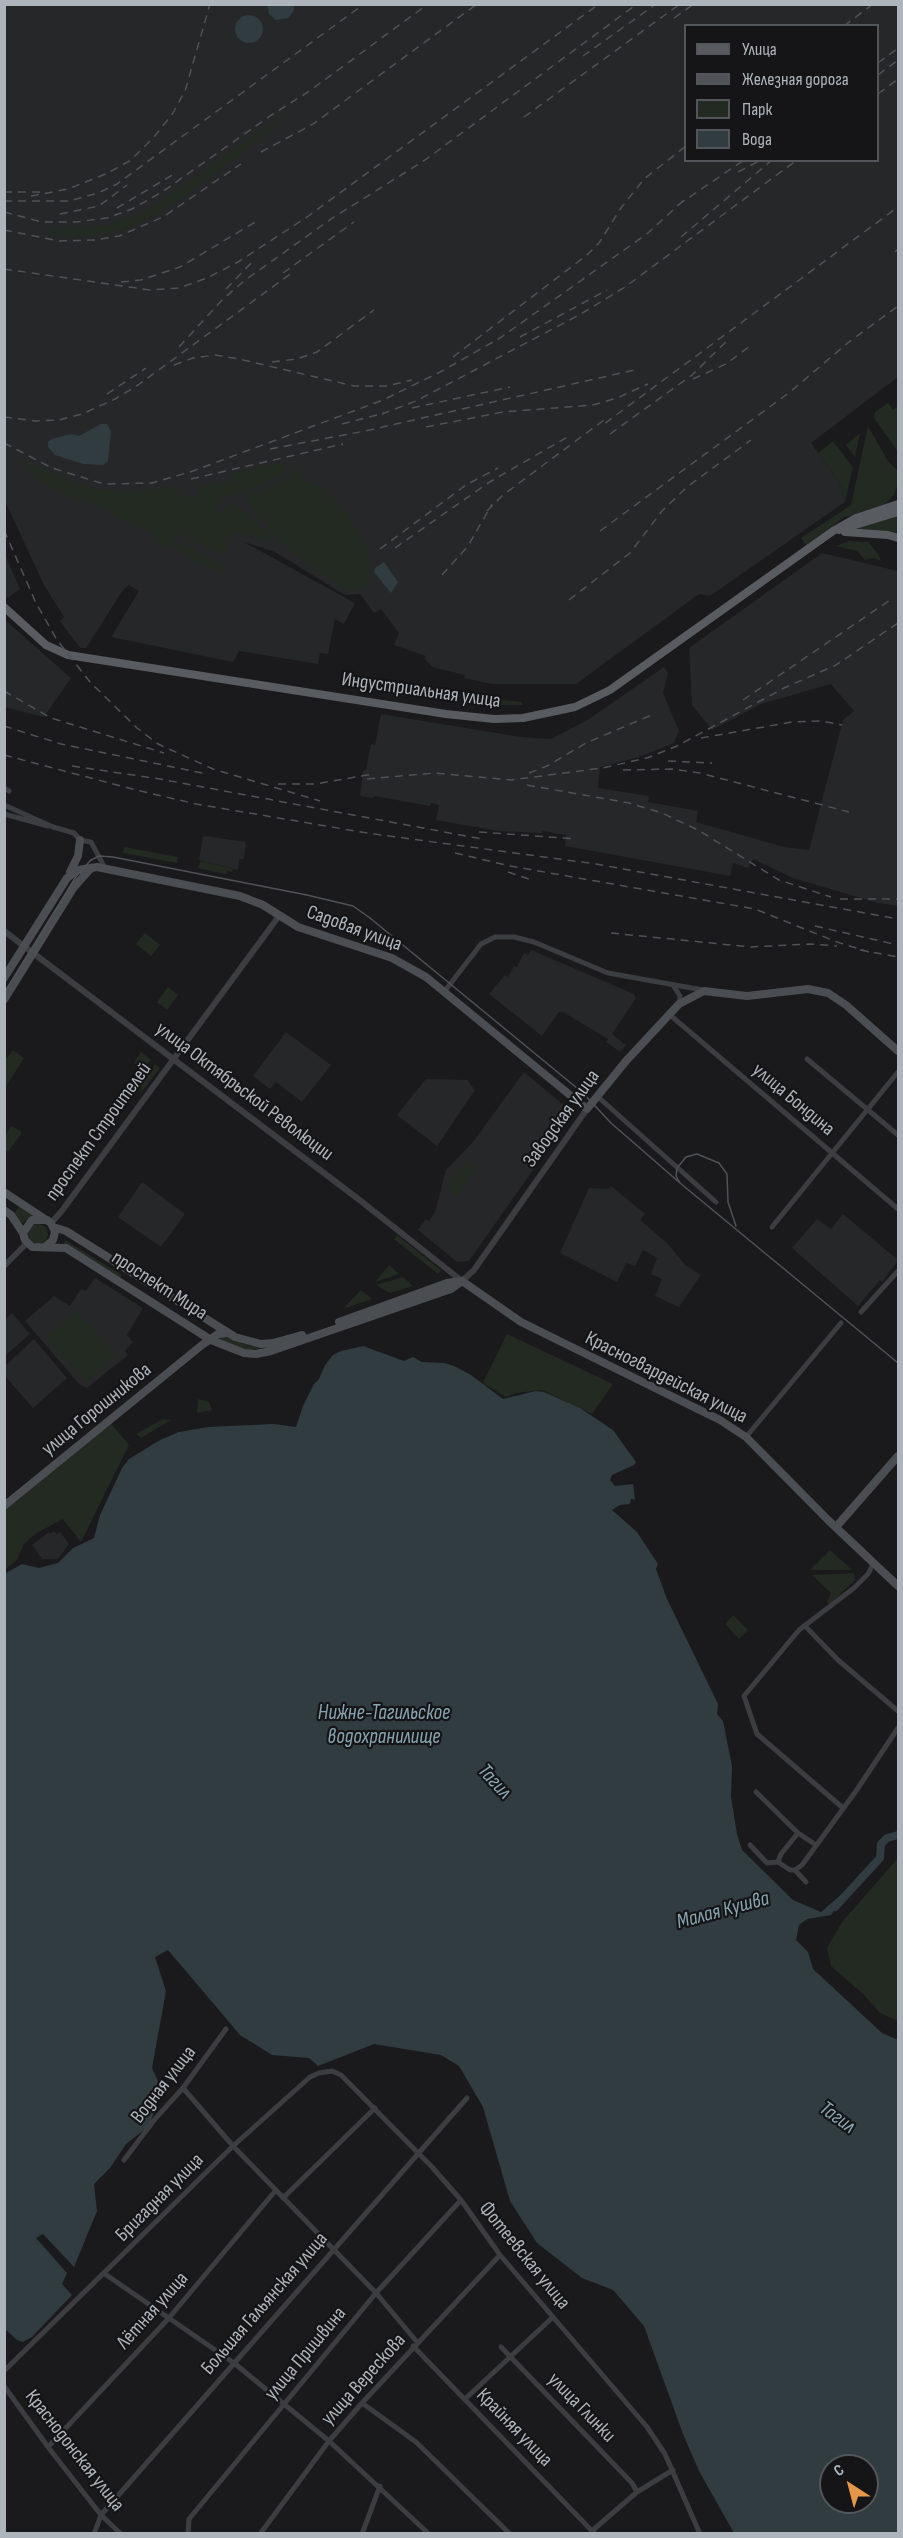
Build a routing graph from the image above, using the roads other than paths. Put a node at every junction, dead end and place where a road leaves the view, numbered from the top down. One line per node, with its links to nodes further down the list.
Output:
1 (898, 509): 2 (main road, Индустриальная улица)
2 (833, 531): 3 (main road); 4 (main road, Индустриальная улица)
3 (898, 538)
4 (4, 607)
5 (4, 805): 7 (street)
6 (4, 814): 7 (street)
7 (53, 827): 8 (street)
8 (80, 840): 10 (street); 11 (main road)
9 (92, 867): 10 (main road, Садовая улица); 11 (main road); 15 (main road)
10 (105, 868): 12 (main road, Садовая улица)
11 (66, 878): 14 (main road)
12 (279, 916): 19 (main road, Садовая улица); 24 (street, проспект Строителей)
13 (4, 931): 14 (street, улица Октябрьской Революции)
14 (24, 946): 15 (street, улица Октябрьской Революции); 16 (main road)
15 (33, 953): 20 (main road); 24 (street, улица Октябрьской Революции)
16 (4, 978)
17 (673, 985): 18 (street); 19 (street); 21 (street)
18 (704, 991): 21 (main road, Заводская улица); 23 (main road)
19 (444, 992): 28 (main road, Садовая улица)
20 (4, 1000)
21 (679, 1004): 22 (main road, Заводская улица)
22 (670, 1015): 27 (main road, Заводская улица); 31 (street, улица Бондина)
23 (898, 1052)
24 (173, 1059): 36 (street, проспект Строителей); 43 (street, улица Октябрьской Революции)
25 (807, 1059): 29 (street)
26 (898, 1072): 29 (street)
27 (597, 1096): 28 (main road, Заводская улица); 33 (street)
28 (587, 1109): 43 (street, Заводская улица)
29 (868, 1109): 30 (street); 31 (street)
30 (898, 1135)
31 (833, 1153): 34 (street, улица Бондина); 37 (street)
32 (4, 1192): 36 (main road, проспект Мира)
33 (716, 1202)
34 (898, 1209)
35 (4, 1210): 38 (main road)
36 (51, 1223): 38 (main road); 40 (main road); 46 (main road, проспект Мира)
37 (771, 1227)
38 (23, 1233): 39 (main road)
39 (27, 1243): 40 (main road); 41 (street)
40 (45, 1247): 47 (main road, проспект Мира)
41 (4, 1266)
42 (898, 1271): 44 (street)
43 (462, 1281): 46 (main road, проспект Мира); 48 (main road, Заводская улица); 49 (main road, Красногвардейская улица)
44 (861, 1312)
45 (841, 1323): 49 (street)
46 (228, 1333): 47 (main road, улица Горошникова)
47 (210, 1340): 48 (main road, проспект Мира); 51 (main road, улица Горошникова)
48 (256, 1354)
49 (746, 1437): 52 (main road, Красногвардейская улица)
50 (898, 1456): 52 (main road)
51 (4, 1506)
52 (836, 1527): 53 (main road, Красногвардейская улица)
53 (873, 1564): 54 (main road, Красногвардейская улица); 55 (street)
54 (898, 1586)
55 (805, 1626): 56 (street); 59 (street)
56 (898, 1711)
57 (898, 1728): 59 (street)
58 (756, 1792): 60 (street)
59 (843, 1808): 62 (street)
60 (798, 1833): 62 (street); 63 (street)
61 (750, 1845): 63 (street)
62 (816, 1845): 64 (street)
63 (778, 1862): 64 (street)
64 (795, 1870): 65 (street)
65 (806, 1882)
66 (226, 2029): 68 (street, Водная улица)
67 (337, 2073): 70 (street, Фотеевская улица); 71 (street, Бригадная улица)
68 (183, 2088): 71 (street, Крайняя улица); 73 (street, Водная улица)
69 (467, 2098): 72 (street, Большая Гальянская улица)
70 (375, 2108): 72 (street, Фотеевская улица); 75 (street)
71 (233, 2146): 74 (street, Крайняя улица); 79 (street, Бригадная улица)
72 (417, 2152): 76 (street, Фотеевская улица); 77 (street, Большая Гальянская улица)
73 (124, 2160)
74 (276, 2190): 75 (street, Крайняя улица); 82 (street, Лётная улица)
75 (283, 2198): 77 (street, Крайняя улица)
76 (460, 2200): 78 (street, Фотеевская улица); 80 (street, улица Пришвина)
77 (333, 2249): 80 (street, Крайняя улица); 86 (street, Большая Гальянская улица)
78 (500, 2255): 81 (street, Фотеевская улица); 83 (street, улица Верескова)
79 (105, 2274): 82 (street); 87 (street, Бригадная улица)
80 (376, 2293): 83 (street, Крайняя улица); 91 (street, улица Пришвина)
81 (553, 2317): 85 (street); 94 (street, Фотеевская улица)
82 (168, 2319): 86 (street); 93 (street, Лётная улица)
83 (415, 2344): 89 (street, Крайняя улица); 90 (street, улица Верескова)
84 (501, 2347): 85 (street, улица Глинки)
85 (510, 2356): 89 (street); 96 (street, улица Глинки)
86 (234, 2363): 91 (street); 97 (street, Большая Гальянская улица)
87 (4, 2371)
88 (4, 2386): 93 (street, Краснодонская улица)
89 (465, 2399): 98 (street, Крайняя улица)
90 (362, 2403): 92 (street, улица Верескова); 105 (street)
91 (284, 2404): 92 (street); 101 (street, улица Пришвина)
92 (329, 2441): 95 (street); 102 (street, улица Верескова)
93 (48, 2447): 97 (street, Краснодонская улица)
94 (673, 2470): 96 (street); 106 (street, Фотеевская улица)
95 (380, 2486): 103 (street); 104 (street)
96 (637, 2492): 98 (street)
97 (101, 2515): 99 (street, Большая Гальянская улица); 100 (street, Краснодонская улица)
98 (594, 2532)
99 (94, 2534)
100 (121, 2534)
101 (188, 2534)
102 (260, 2534)
103 (362, 2534)
104 (429, 2534)
105 (510, 2534)
106 (700, 2534)

